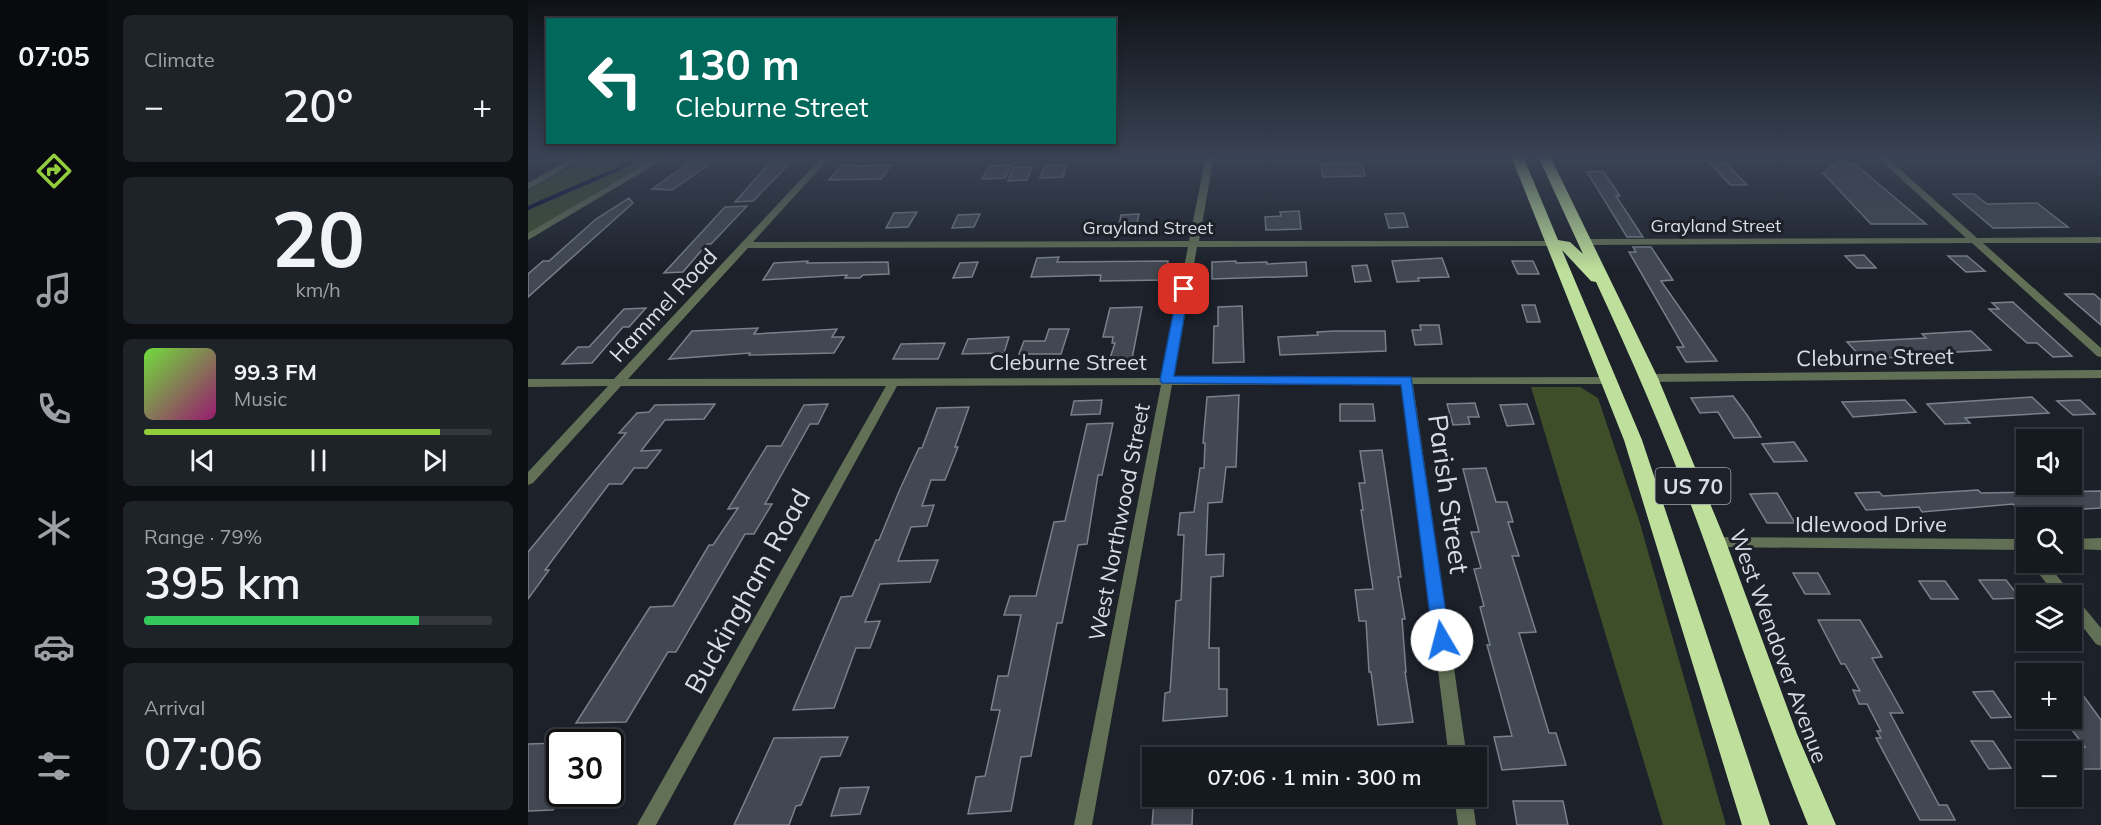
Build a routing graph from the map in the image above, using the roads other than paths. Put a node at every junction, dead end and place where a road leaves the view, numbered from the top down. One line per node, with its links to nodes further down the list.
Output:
1 (600, 194): 7 (street)
2 (792, 194): 13 (street, Hammel Road)
3 (1202, 194): 11 (street, West Northwood Street)
4 (1532, 194): 12 (highway, US 70)
5 (1562, 194): 10 (highway, West Wendover Avenue / US 70)
6 (1923, 194): 9 (street)
7 (528, 237)
8 (2101, 240): 9 (street, Grayland Street)
9 (1976, 241): 10 (street, Grayland Street); 15 (street)
10 (1584, 242): 14 (highway, West Wendover Avenue / US 70)
11 (1192, 243): 12 (street, Grayland Street); 13 (street, Grayland Street); 18 (street, West Northwood Street)
12 (1551, 243): 14 (highway); 20 (highway, US 70)
13 (745, 245): 22 (street, Hammel Road)
14 (1605, 288): 17 (highway, West Wendover Avenue / US 70)
15 (2101, 354)
16 (2101, 374): 17 (street, Cleburne Street)
17 (1649, 378): 25 (highway, West Wendover Avenue / US 70)
18 (1167, 380): 19 (street, Cleburne Street); 23 (street, Cleburne Street); 36 (street, West Northwood Street)
19 (1407, 380): 20 (street, Cleburne Street); 33 (street, Parish Street)
20 (1608, 380): 38 (highway, US 70)
21 (528, 383): 22 (street, Cleburne Street)
22 (618, 383): 23 (street, Cleburne Street); 24 (street, Hammel Road)
23 (893, 383): 35 (street, Buckingham Road)
24 (528, 480)
25 (1715, 543): 28 (street, Idlewood Drive); 39 (highway, West Wendover Avenue / US 70)
26 (2082, 544): 27 (street)
27 (2101, 544)
28 (2016, 546)
29 (2046, 573): 30 (street)
30 (2056, 585)
31 (2082, 615): 32 (street)
32 (2101, 639)
33 (1457, 747)
34 (1465, 807): 37 (street)
35 (646, 825)
36 (1083, 825)
37 (1467, 825)
38 (1756, 825)
39 (1822, 825)

